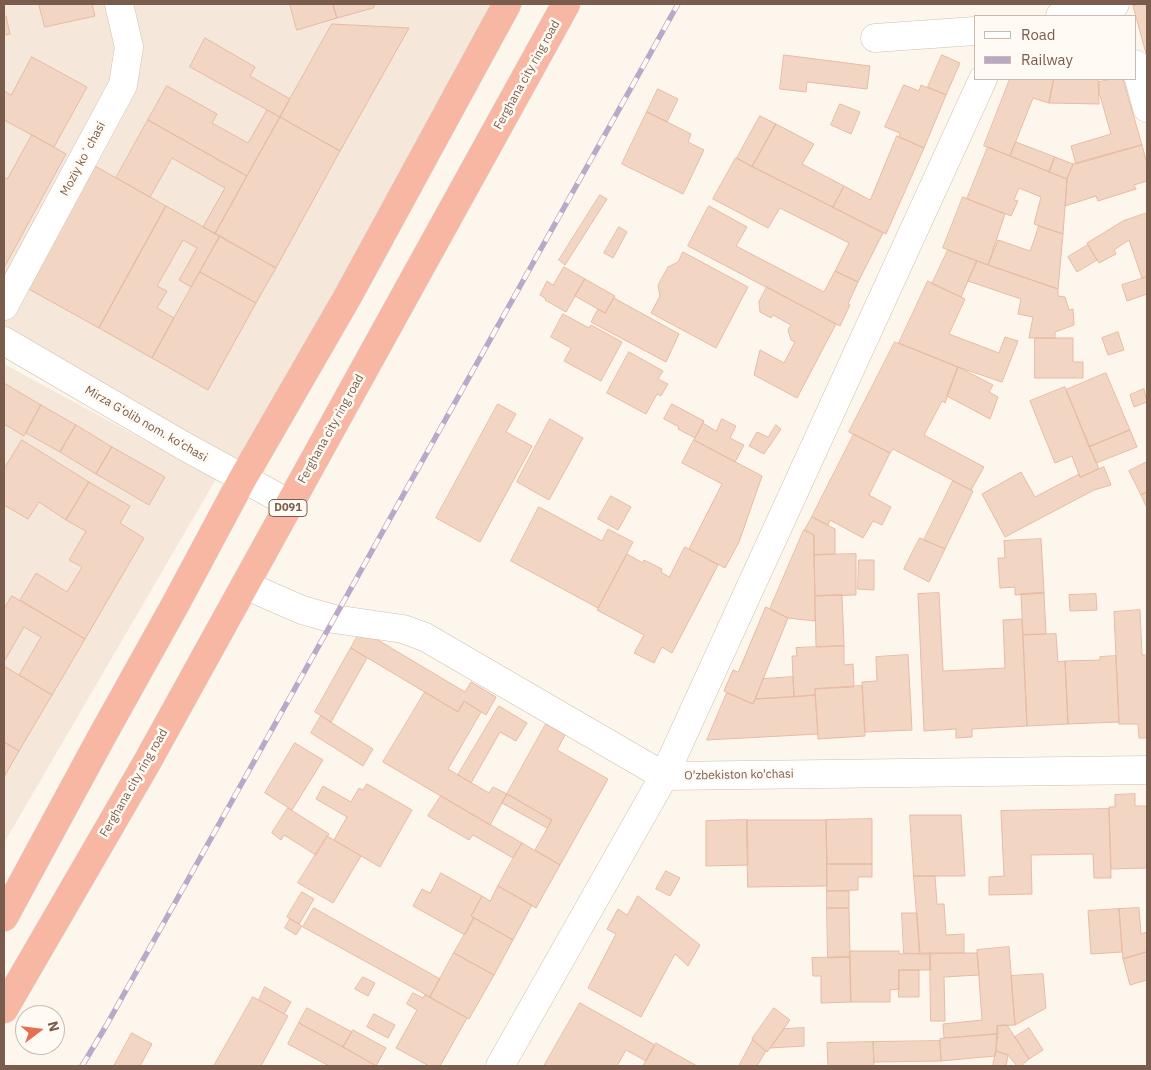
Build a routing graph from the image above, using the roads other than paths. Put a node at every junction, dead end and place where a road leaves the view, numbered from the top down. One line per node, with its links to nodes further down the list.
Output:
1 (118, 4): 11 (street, Moziy koʻchasi)
2 (507, 4): 13 (highway)
3 (566, 4): 14 (highway, Ferghana city ring road / D091)
4 (1116, 4): 5 (street)
5 (1065, 15)
6 (974, 30): 7 (street)
7 (875, 38)
8 (1136, 68): 10 (street)
9 (983, 80): 17 (street)
10 (1147, 108)
11 (4, 306)
12 (4, 341): 13 (street, Mirza G‘olib nom. ko‘chasi)
13 (243, 478): 14 (street, Mirza G‘olib nom. ko‘chasi); 18 (highway)
14 (290, 504): 15 (highway, Ferghana city ring road / D091)
15 (245, 585): 17 (street); 19 (highway, Ferghana city ring road / D091)
16 (1147, 770): 17 (street, O'zbekiston ko'chasi)
17 (664, 776): 20 (street)
18 (4, 917)
19 (4, 1009)
20 (500, 1066)

